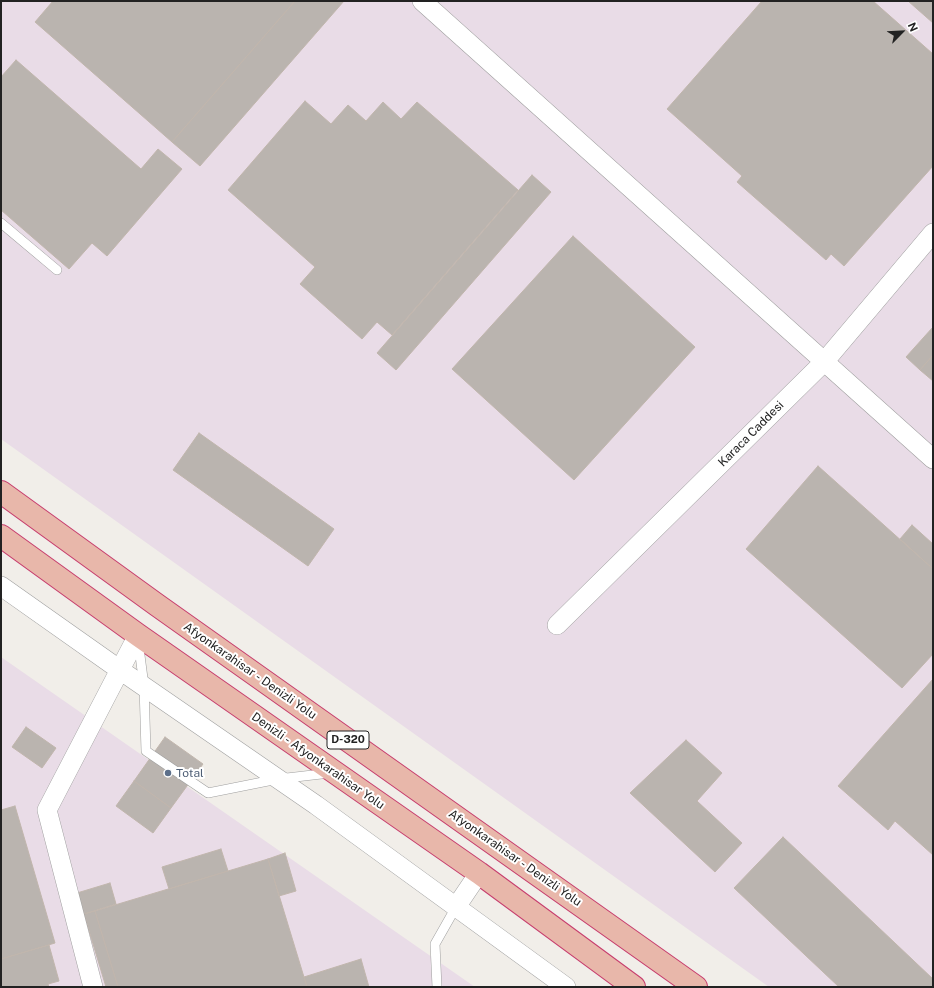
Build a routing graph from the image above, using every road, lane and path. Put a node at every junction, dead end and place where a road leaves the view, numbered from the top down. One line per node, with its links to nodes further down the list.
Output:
1 (422, 1): 5 (street)
2 (1, 223): 4 (lane)
3 (933, 233): 5 (street, Karaca Caddesi)
4 (57, 270)
5 (824, 362): 6 (street); 10 (street, Karaca Caddesi)
6 (933, 459)
7 (1, 492): 22 (highway, Afyonkarahisar - Denizli Yolu / D-320)
8 (1, 536): 11 (highway, Denizli - Afyonkarahisar Yolu / D-320)
9 (1, 586): 12 (street)
10 (558, 625)
11 (138, 635): 12 (street); 13 (lane); 14 (highway, Denizli - Afyonkarahisar Yolu / D-320)
12 (120, 670): 13 (street); 18 (street)
13 (144, 686): 15 (street); 15 (lane)
14 (335, 772): 15 (lane); 16 (highway, Denizli - Afyonkarahisar Yolu / D-320)
15 (278, 779): 17 (street)
16 (479, 872): 17 (street); 21 (highway, Denizli - Afyonkarahisar Yolu / D-320)
17 (456, 907): 19 (lane); 20 (street)
18 (93, 987)
19 (438, 987)
20 (566, 987)
21 (634, 987)
22 (696, 987)

